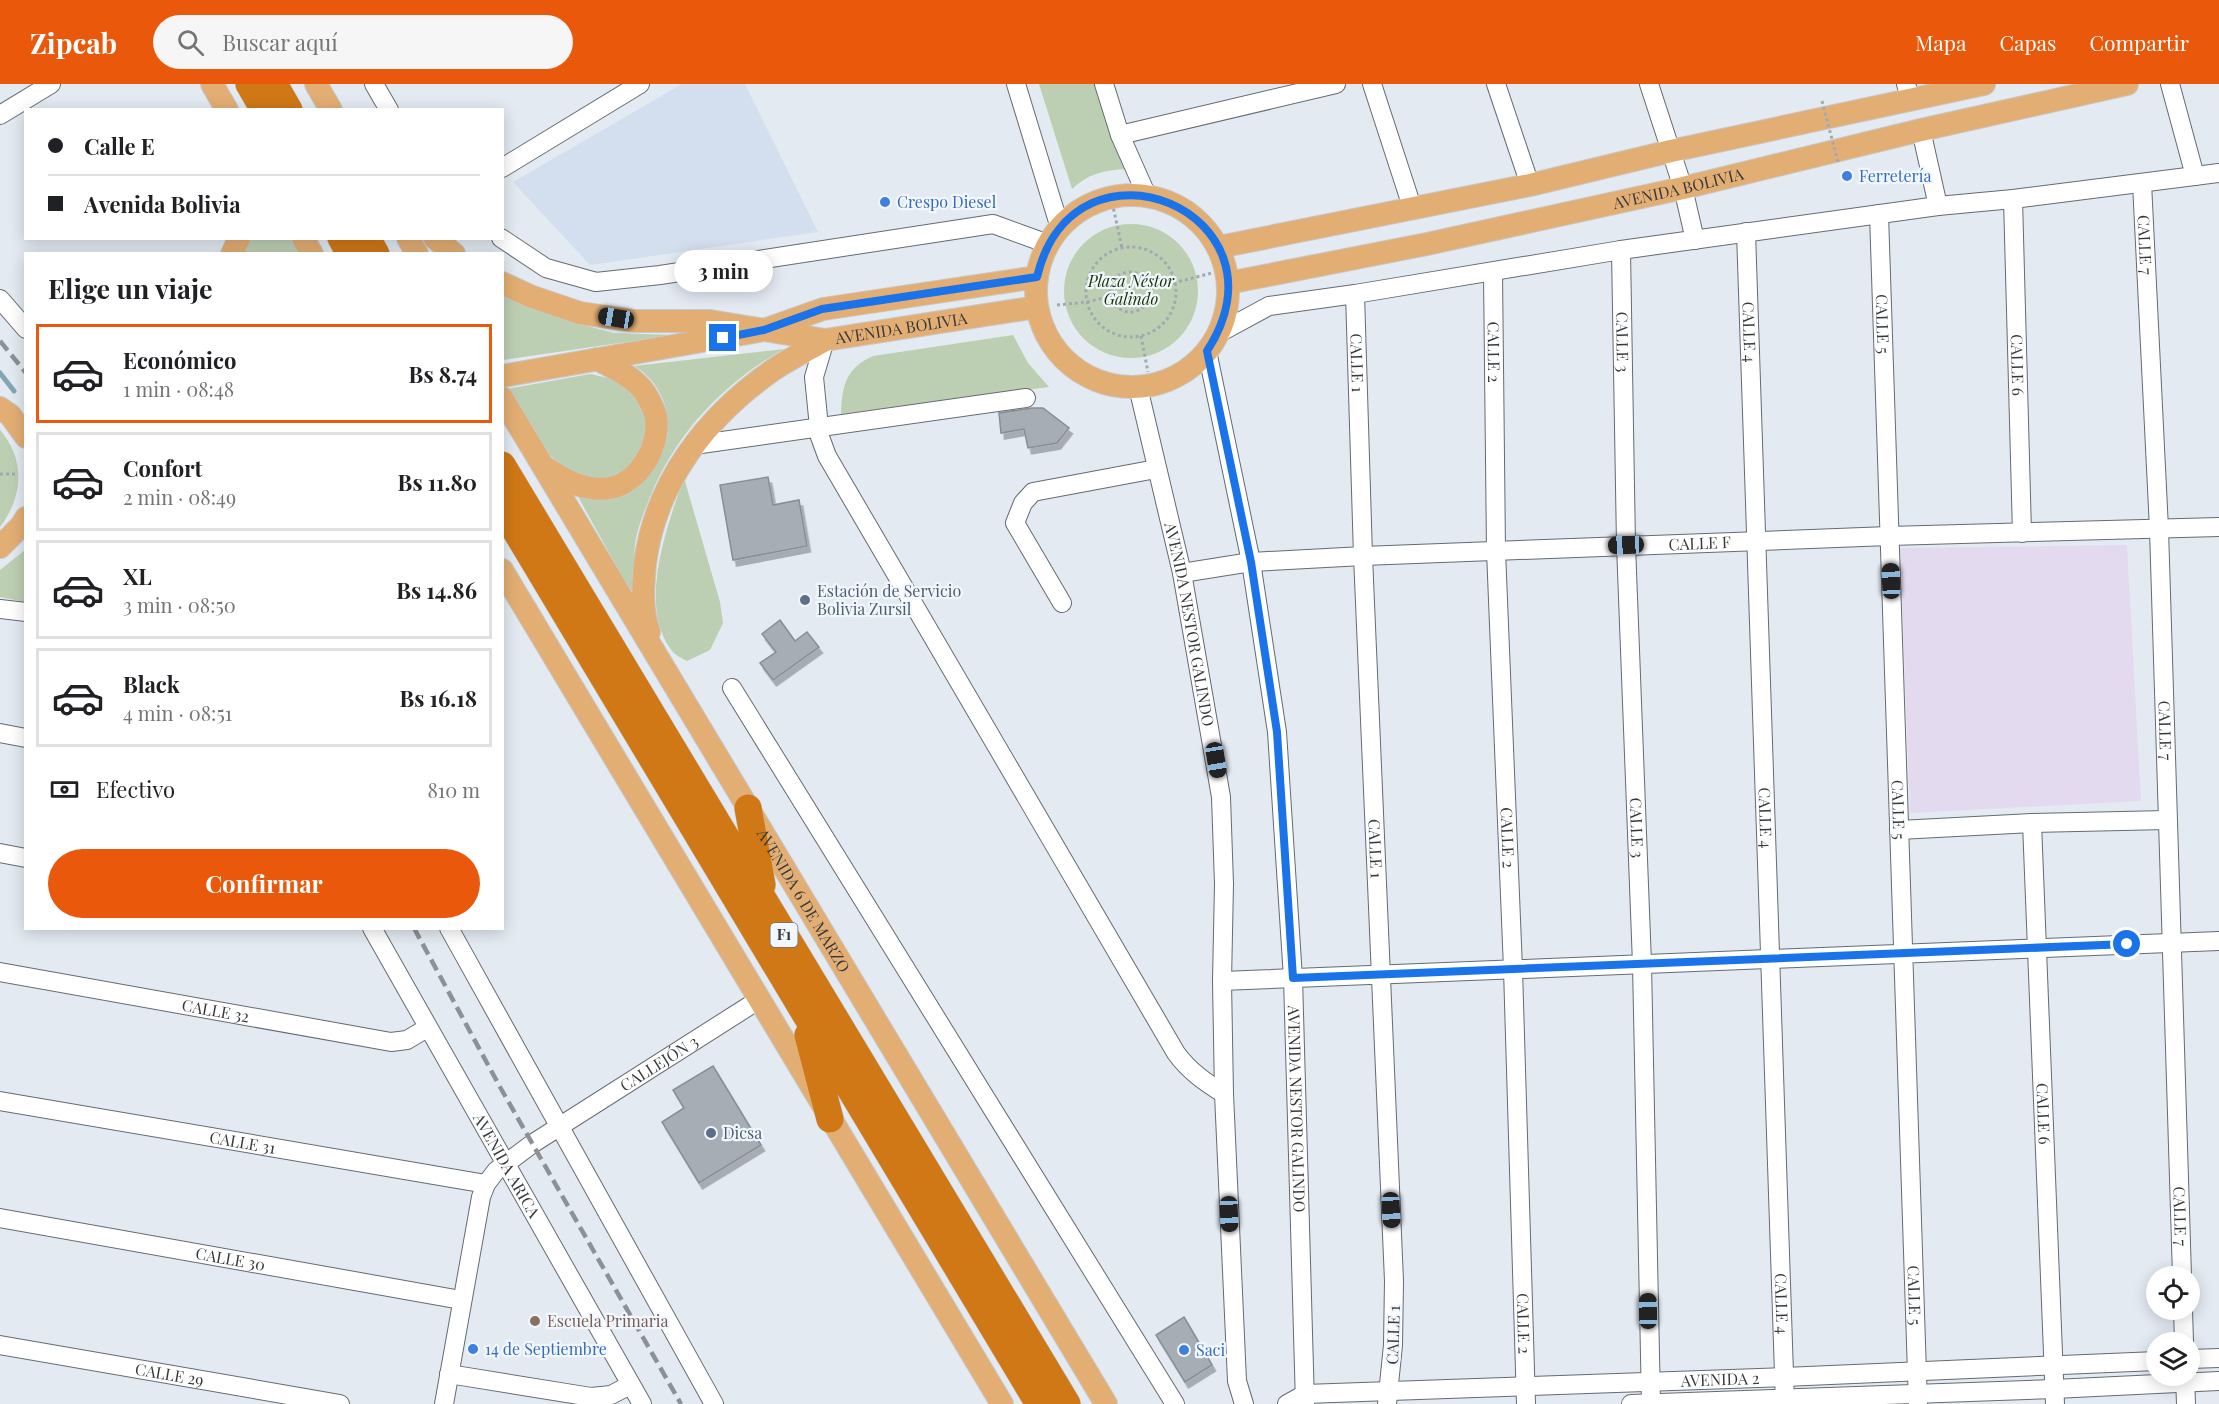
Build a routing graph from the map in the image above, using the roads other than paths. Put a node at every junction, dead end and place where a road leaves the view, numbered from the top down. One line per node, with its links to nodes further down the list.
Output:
1 (51, 84): 23 (street)
2 (212, 84): 18 (main road)
3 (249, 84): 19 (highway)
4 (274, 84): 20 (highway)
5 (316, 84): 21 (main road)
6 (374, 84): 22 (street)
7 (640, 84): 27 (street)
8 (1017, 84): 39 (street)
9 (1104, 84): 25 (street)
10 (1336, 84): 25 (street)
11 (1372, 84): 36 (street)
12 (1496, 84): 31 (street)
13 (1649, 84): 26 (street)
14 (1984, 84): 17 (main road)
15 (2127, 84): 24 (main road, AVENIDA BOLIVIA)
16 (2170, 84): 29 (street)
17 (1908, 92): 26 (main road)
18 (226, 108)
19 (263, 108)
20 (288, 108)
21 (330, 108)
22 (388, 108)
23 (0, 115)
24 (1921, 130): 32 (main road, AVENIDA BOLIVIA); 35 (street)
25 (1120, 135): 33 (street)
26 (1671, 152): 31 (main road); 32 (street)
27 (504, 167)
28 (2219, 173): 29 (street)
29 (2195, 176): 30 (street)
30 (2142, 183): 34 (street); 72 (street, CALLE 7)
31 (1530, 185): 36 (main road)
32 (1683, 188): 42 (street); 47 (main road, AVENIDA BOLIVIA)
33 (1147, 196): 39 (main road); 43 (main road)
34 (2013, 200): 35 (street); 73 (street, CALLE 6)
35 (1938, 206): 37 (street)
36 (1413, 210): 43 (main road)
37 (1879, 214): 38 (street); 74 (street, CALLE 5)
38 (1746, 232): 42 (street); 75 (street, CALLE 4)
39 (1054, 236): 41 (street); 48 (main road)
40 (437, 240): 45 (main road)
41 (504, 240)
42 (1695, 240): 44 (street)
43 (1219, 248): 47 (main road)
44 (1621, 250): 46 (street); 76 (street, CALLE 3)
45 (452, 252)
46 (1493, 272): 50 (street); 78 (street, CALLE 2)
47 (1227, 276): 56 (main road)
48 (1037, 277): 52 (main road); 54 (main road, AVENIDA BOLIVIA)
49 (504, 284): 54 (main road)
50 (1355, 294): 56 (street); 79 (street, CALLE 1)
51 (0, 299): 53 (street)
52 (1037, 307): 55 (main road, AVENIDA BOLIVIA); 59 (main road)
53 (24, 327)
54 (764, 330): 55 (main road, AVENIDA BOLIVIA); 57 (main road, AVENIDA BOLIVIA)
55 (825, 340): 63 (street); 65 (main road)
56 (1213, 342): 59 (main road); 80 (street, AVENIDA NESTOR GALINDO)
57 (597, 359): 58 (main road, AVENIDA BOLIVIA); 66 (main road)
58 (510, 375)
59 (1145, 386): 68 (street, AVENIDA NESTOR GALINDO)
60 (1026, 398): 63 (street)
61 (504, 401): 66 (main road, AVENIDA 6 DE MARZO)
62 (0, 408): 64 (main road)
63 (819, 427): 65 (street); 113 (street)
64 (24, 434)
65 (694, 445): 86 (main road)
66 (543, 467): 86 (main road, AVENIDA 6 DE MARZO)
67 (504, 468): 96 (highway, AVENIDA 6 DE MARZO / F1)
68 (1156, 469): 82 (street, AVENIDA NESTOR GALINDO); 83 (street)
69 (504, 511): 111 (highway, F1)
70 (24, 521): 77 (main road)
71 (2219, 527): 72 (street, CALLE F)
72 (2159, 529): 73 (street, CALLE F); 91 (street, CALLE 7)
73 (2022, 533): 74 (street, CALLE F)
74 (1889, 536): 75 (street, CALLE F); 93 (street, CALLE 5)
75 (1756, 541): 76 (street, CALLE F); 103 (street, CALLE 4)
76 (1626, 545): 78 (street, CALLE F); 104 (street, CALLE 3)
77 (0, 547)
78 (1496, 550): 79 (street, CALLE F); 105 (street, CALLE 2)
79 (1363, 556): 80 (street, CALLE F); 107 (street, CALLE 1)
80 (1251, 562): 82 (street, CALLE F); 108 (street, AVENIDA NESTOR GALINDO)
81 (504, 573): 110 (main road)
82 (1182, 573): 109 (street, AVENIDA NESTOR GALINDO)
83 (1062, 603)
84 (0, 609): 85 (street)
85 (24, 612)
86 (659, 661): 90 (main road, AVENIDA 6 DE MARZO)
87 (732, 688): 150 (street)
88 (0, 733): 89 (street)
89 (24, 738)
90 (748, 808): 96 (highway); 149 (main road, AVENIDA 6 DE MARZO)
91 (2167, 820): 92 (street); 100 (street, CALLE 7)
92 (2032, 823): 93 (street); 101 (street, CALLE 6)
93 (1899, 830): 102 (street, CALLE 5)
94 (0, 853): 95 (street)
95 (24, 858)
96 (764, 901): 148 (highway, AVENIDA 6 DE MARZO / F1)
97 (373, 930): 112 (street, AVENIDA ARICA)
98 (450, 930): 116 (street)
99 (2219, 941): 100 (street)
100 (2171, 943): 101 (street); 120 (street, CALLE 7)
101 (2037, 948): 102 (street); 126 (street, CALLE 6)
102 (1903, 953): 103 (street); 127 (street, CALLE 5)
103 (1770, 958): 104 (street); 129 (street, CALLE 4)
104 (1642, 964): 105 (street); 131 (street, CALLE 3)
105 (1513, 969): 107 (street); 135 (street, CALLE 2)
106 (0, 972): 112 (street, CALLE 32)
107 (1382, 974): 108 (street); 137 (street, CALLE 1)
108 (1293, 978): 109 (street); 139 (street, AVENIDA NESTOR GALINDO)
109 (1222, 981): 113 (street, AVENIDA NESTOR GALINDO)
110 (760, 999): 115 (main road); 116 (street, CALLEJÓN 3)
111 (800, 1005): 115 (highway); 147 (highway, F1)
112 (427, 1028): 117 (street, AVENIDA ARICA)
113 (1224, 1094): 151 (street, AVENIDA NESTOR GALINDO)
114 (0, 1101): 118 (street, CALLE 31)
115 (830, 1119): 146 (main road)
116 (559, 1126): 117 (street, CALLEJÓN 3); 145 (street)
117 (504, 1164): 118 (street, CALLEJÓN 3); 134 (street, AVENIDA ARICA)
118 (486, 1184): 121 (street)
119 (0, 1218): 121 (street, CALLE 30)
120 (2182, 1266)
121 (461, 1300): 128 (street)
122 (0, 1345): 142 (street, CALLE 29)
123 (2219, 1358): 124 (street)
124 (2200, 1359)
125 (2146, 1361): 126 (street, AVENIDA 2)
126 (2054, 1365): 127 (street, AVENIDA 2); 138 (street, CALLE 6)
127 (1917, 1371): 129 (street, AVENIDA 2); 140 (street, CALLE 5)
128 (449, 1374): 134 (street); 143 (street)
129 (1784, 1377): 131 (street, AVENIDA 2); 141 (street, CALLE 4)
130 (2200, 1380): 132 (street, AVENIDA 2)
131 (1650, 1381): 135 (street, AVENIDA 2); 155 (street, CALLE 3)
132 (2219, 1381)
133 (2146, 1384): 138 (street, AVENIDA 2)
134 (630, 1385): 144 (street, AVENIDA ARICA)
135 (1526, 1385): 137 (street, AVENIDA 2); 153 (street, CALLE 2)
136 (2186, 1386): 156 (street)
137 (1388, 1397): 139 (street, AVENIDA 2)
138 (2055, 1397): 140 (street, AVENIDA 2)
139 (1305, 1399): 152 (street, AVENIDA 2)
140 (1918, 1399): 141 (street, AVENIDA 2)
141 (1785, 1401): 155 (street, AVENIDA 2)
142 (340, 1404)
143 (444, 1404)
144 (642, 1404)
145 (714, 1404)
146 (1002, 1404)
147 (1039, 1404)
148 (1067, 1404)
149 (1106, 1404)
150 (1175, 1404)
151 (1244, 1404)
152 (1287, 1404)
153 (1526, 1404)
154 (1631, 1404): 155 (street, AVENIDA 2)
155 (1651, 1404)
156 (2187, 1404)

